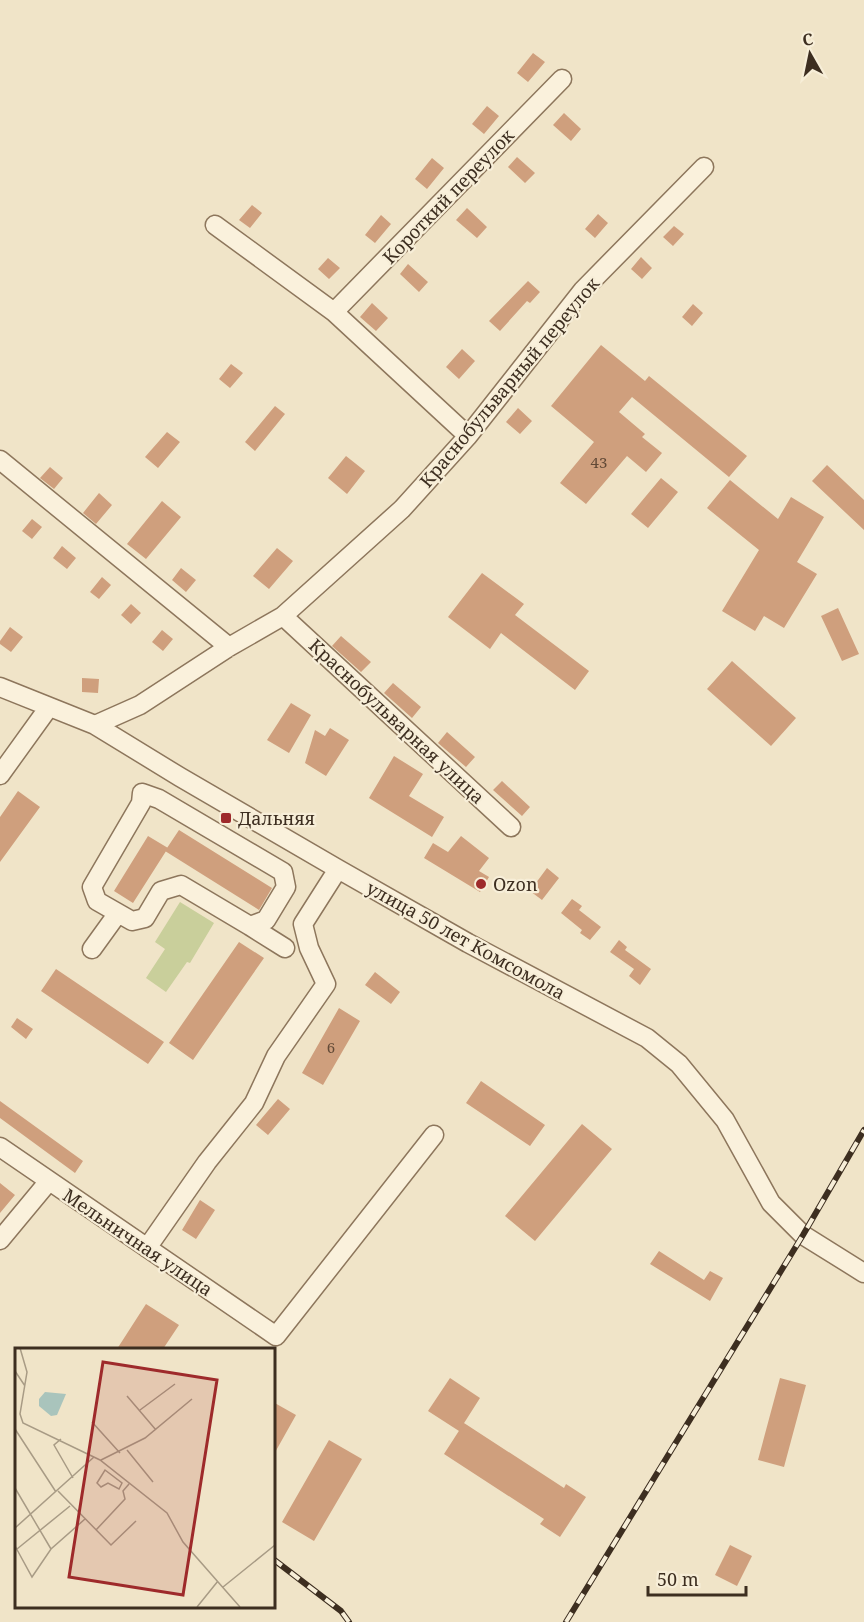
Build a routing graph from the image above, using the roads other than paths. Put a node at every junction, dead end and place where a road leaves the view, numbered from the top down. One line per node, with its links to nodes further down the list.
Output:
1 (562, 79): 4 (street, Короткий переулок)
2 (704, 167): 5 (street, Краснобульварный переулок)
3 (215, 225): 4 (street)
4 (334, 312): 5 (street)
5 (468, 436): 7 (street, Краснобульварный переулок)
6 (0, 460): 8 (street)
7 (283, 616): 8 (street, Краснобульварный переулок); 13 (street, Краснобульварная улица)
8 (229, 647): 11 (street, Краснобульварный переулок)
9 (0, 687): 10 (street, улица 50 лет Комсомола)
10 (49, 707): 11 (street, улица 50 лет Комсомола); 12 (street)
11 (95, 725): 14 (street, улица 50 лет Комсомола)
12 (0, 775)
13 (511, 827)
14 (338, 869): 23 (street); 24 (street, улица 50 лет Комсомола)
15 (118, 913): 16 (street); 16 (street); 18 (street)
16 (250, 926): 17 (street)
17 (285, 948)
18 (92, 949)
19 (434, 1135): 23 (street, Мельничная улица)
20 (0, 1147): 21 (street, Мельничная улица)
21 (49, 1181): 22 (street); 23 (street, Мельничная улица)
22 (0, 1240)
23 (147, 1248)
24 (864, 1273)

